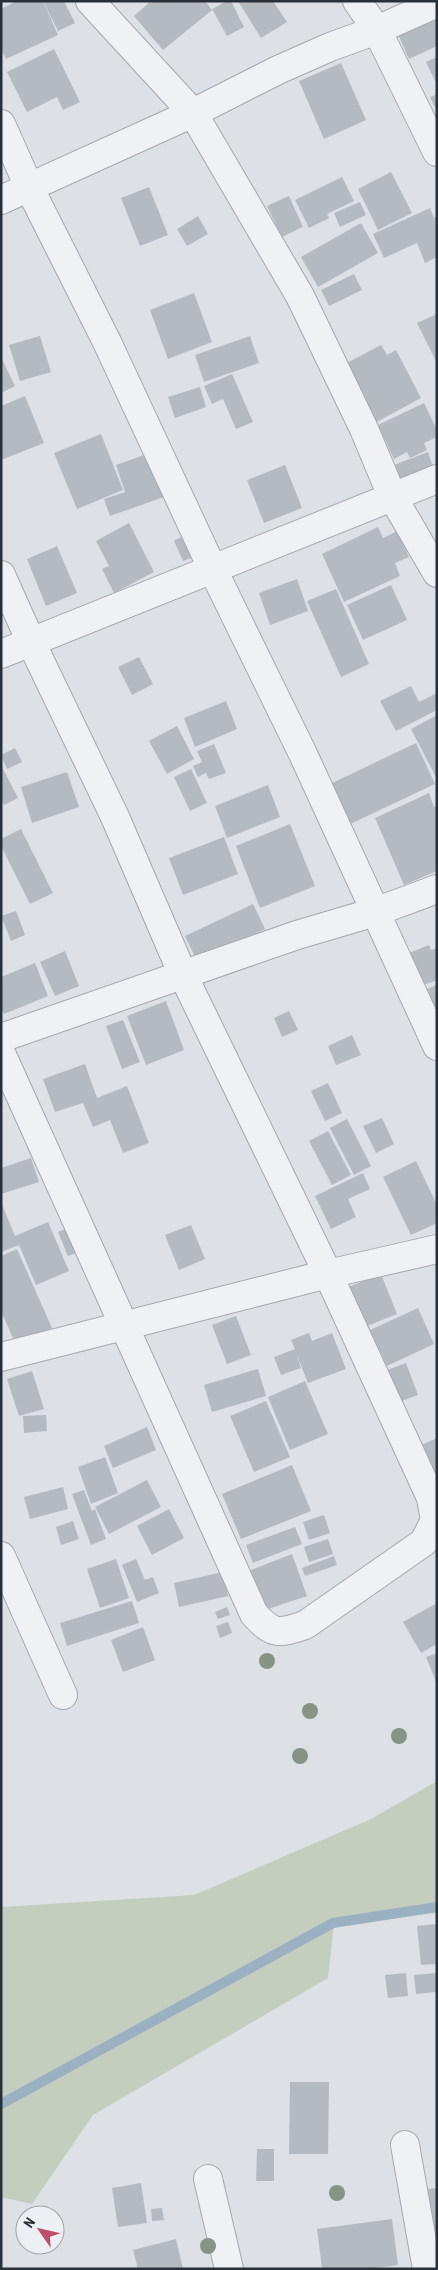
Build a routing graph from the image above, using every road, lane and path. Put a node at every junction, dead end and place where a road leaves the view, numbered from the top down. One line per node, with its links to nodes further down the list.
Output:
1 (90, 1): 5 (street)
2 (357, 1): 4 (street)
3 (437, 3): 4 (street)
4 (377, 30): 5 (street); 7 (street)
5 (193, 113): 8 (street); 11 (street)
6 (1, 124): 8 (street)
7 (437, 152)
8 (29, 187): 9 (street); 12 (street)
9 (1, 200)
10 (437, 479): 11 (street)
11 (392, 496): 12 (street); 13 (street)
12 (213, 570): 15 (street); 18 (street)
13 (437, 573)
14 (1, 575): 15 (street)
15 (31, 642): 16 (street); 19 (street)
16 (1, 654)
17 (437, 889): 18 (street)
18 (375, 912): 19 (street); 21 (street)
19 (183, 975): 20 (street); 24 (street)
20 (1, 1038)
21 (437, 1046)
22 (1, 1053): 25 (street)
23 (437, 1249): 24 (street)
24 (328, 1274): 25 (street); 25 (street)
25 (124, 1327): 26 (street)
26 (1, 1357)
27 (1, 1556): 28 (street)
28 (63, 1695)
29 (405, 2145): 32 (street)
30 (208, 2179): 31 (street)
31 (229, 2269)
32 (427, 2269)

